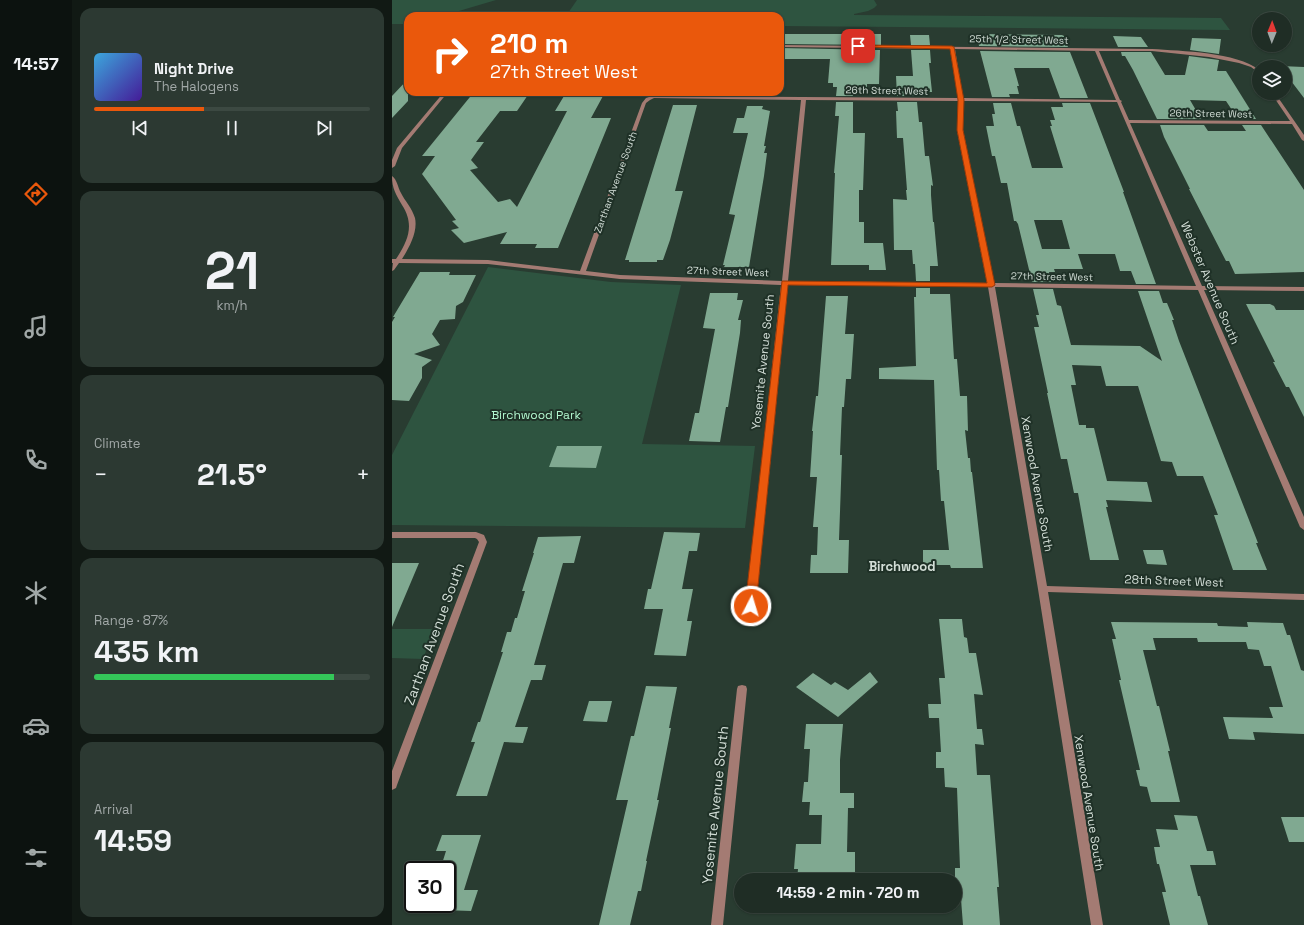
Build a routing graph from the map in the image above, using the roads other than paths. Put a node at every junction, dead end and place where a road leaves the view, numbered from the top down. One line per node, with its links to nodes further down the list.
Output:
1 (784, 46): 2 (street, 25th 1/2 Street West)
2 (952, 47): 3 (street, 25th 1/2 Street West); 8 (street, Xenwood Avenue South)
3 (1096, 49): 4 (street, 25th 1/2 Street West); 10 (street, Webster Avenue South)
4 (1252, 68)
5 (443, 96): 14 (street)
6 (654, 97): 7 (street, 26th Street West); 18 (street, Zarthan Avenue South)
7 (804, 98): 8 (street, 26th Street West); 19 (street, Yosemite Avenue South)
8 (961, 100): 10 (street, 26th Street West); 20 (street, Xenwood Avenue South)
9 (1277, 100): 12 (street)
10 (1120, 101): 11 (street, Webster Avenue South)
11 (1129, 121): 12 (street, 26th Street West); 21 (street, Webster Avenue South)
12 (1292, 123): 13 (street)
13 (1304, 139)
14 (392, 166)
15 (392, 178): 16 (street)
16 (395, 261): 17 (street); 18 (street, 27th Street West)
17 (392, 269)
18 (582, 273): 19 (street, 27th Street West)
19 (784, 283): 20 (street, 27th Street West); 27 (street, Yosemite Avenue South)
20 (992, 285): 21 (street, 27th Street West); 25 (street, Xenwood Avenue South)
21 (1200, 288): 22 (street, 27th Street West); 23 (street, Webster Avenue South)
22 (1304, 289)
23 (1304, 526)
24 (392, 535): 29 (street, Zarthan Avenue South)
25 (1043, 589): 26 (street, 28th Street West); 31 (street, Xenwood Avenue South)
26 (1304, 597)
27 (751, 606)
28 (742, 689): 30 (street, Yosemite Avenue South)
29 (392, 785)
30 (717, 925)
31 (1097, 925)

